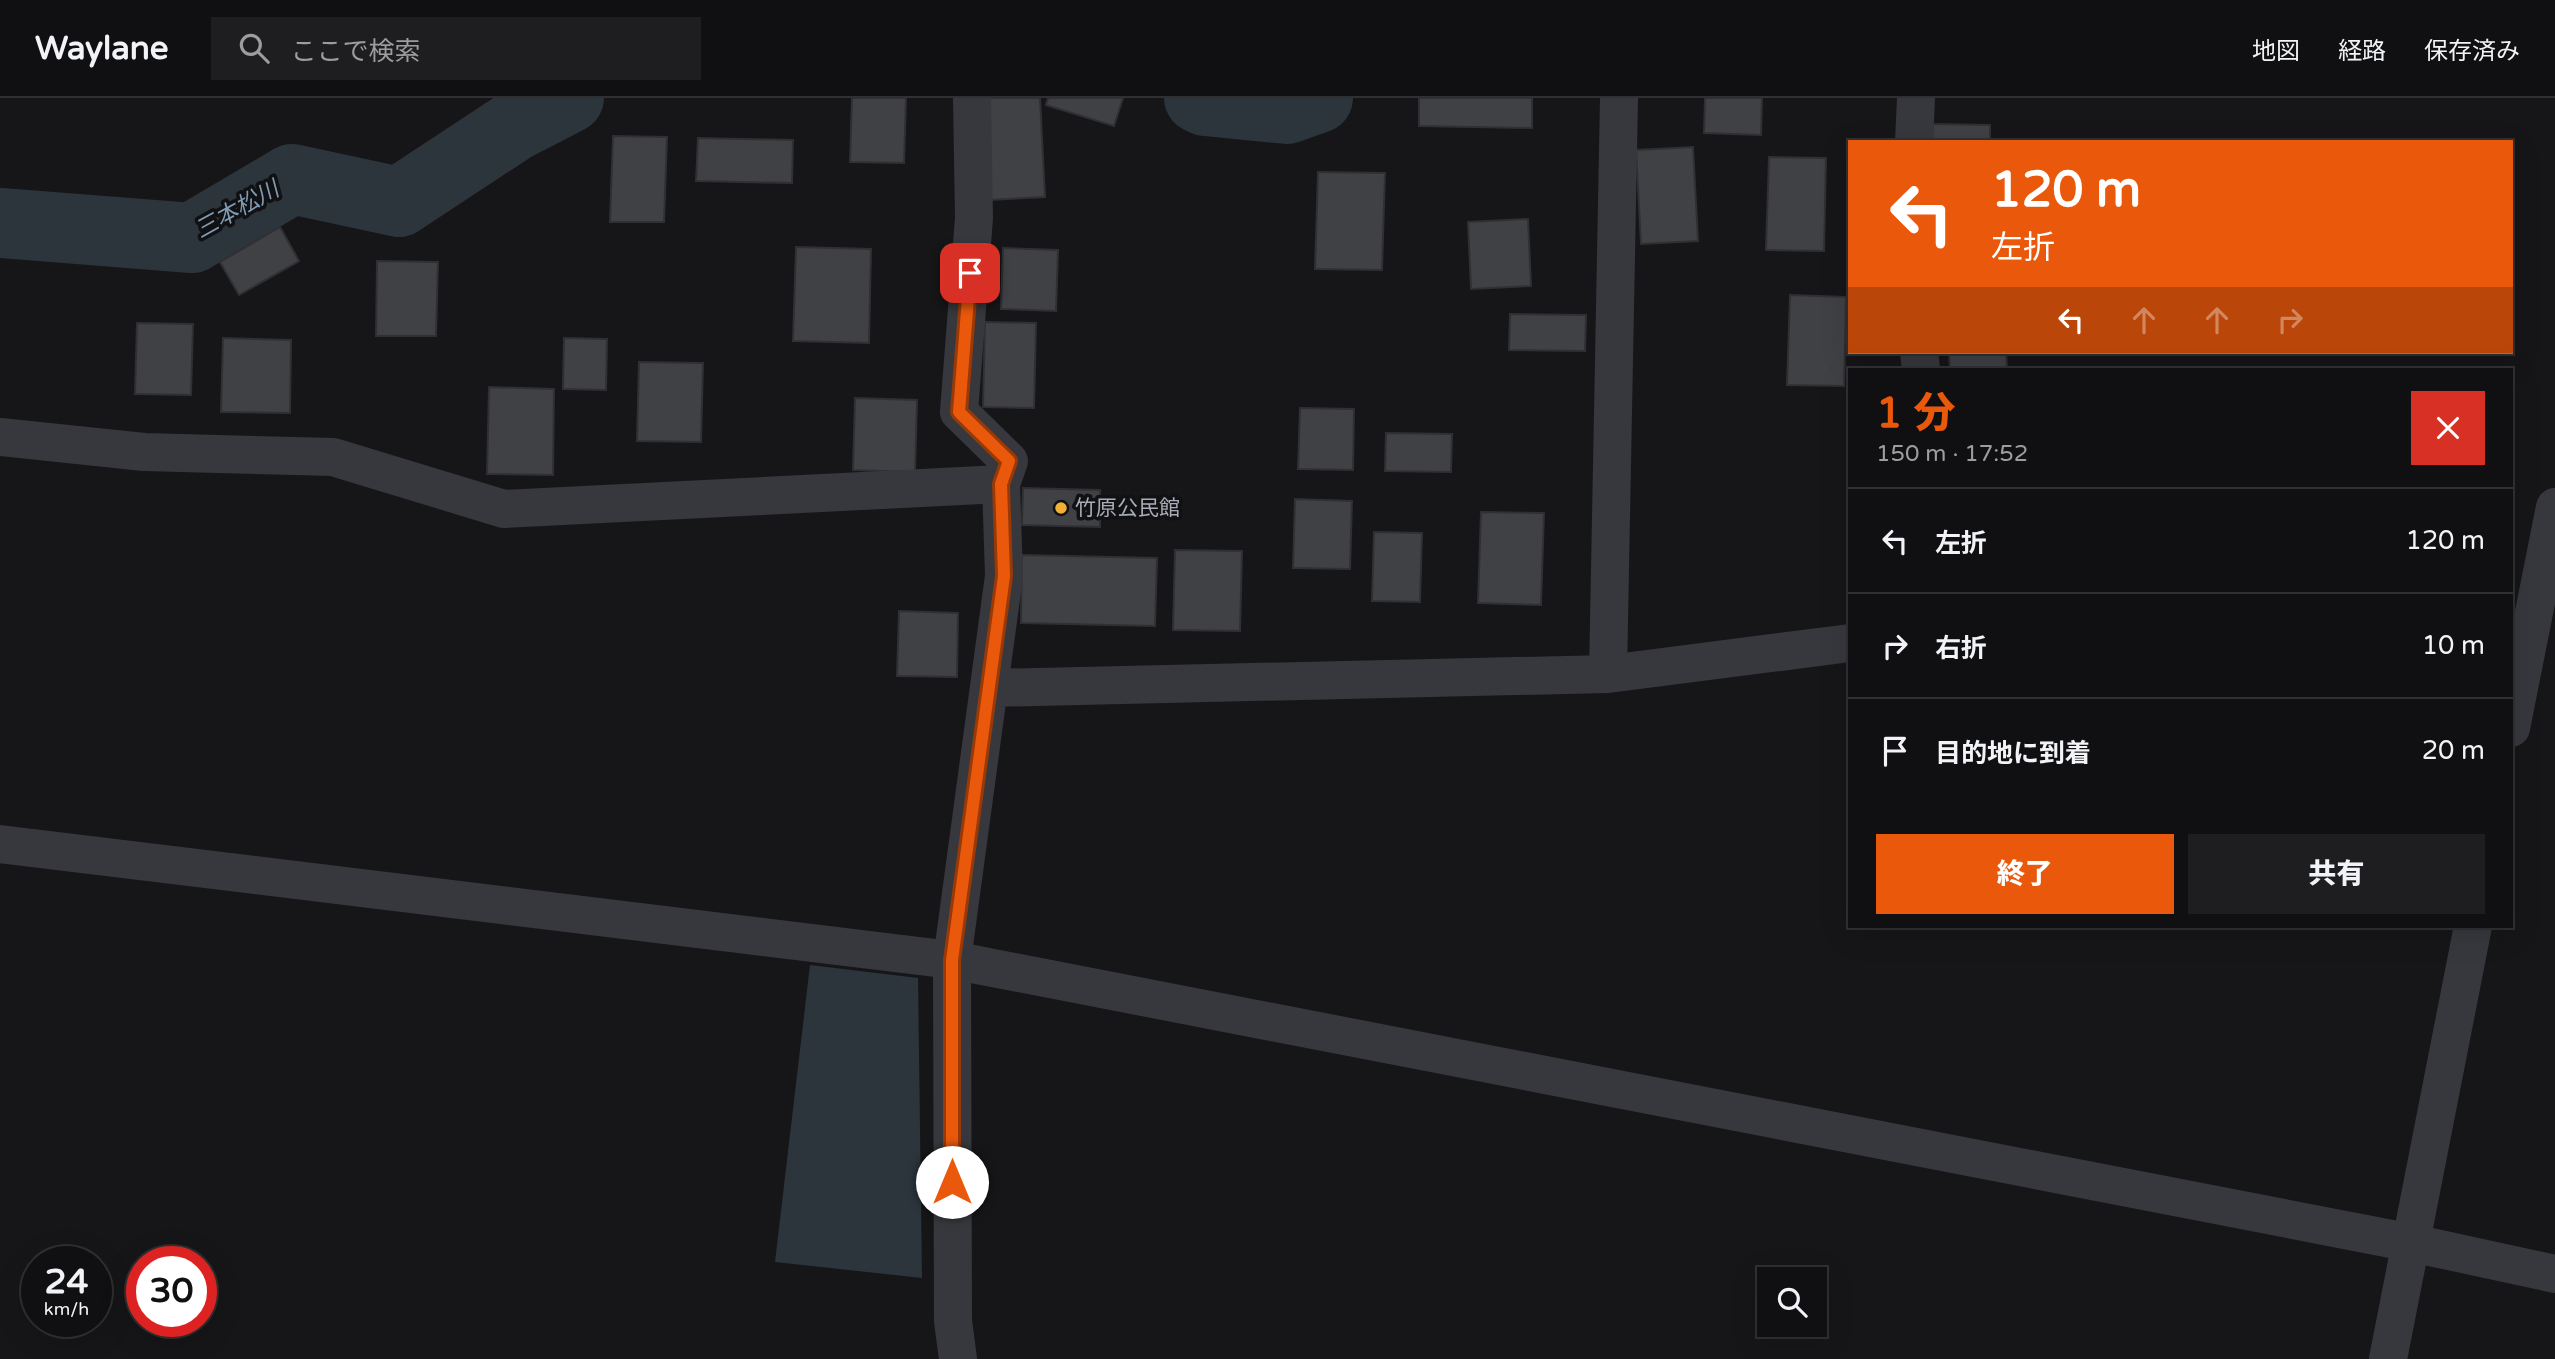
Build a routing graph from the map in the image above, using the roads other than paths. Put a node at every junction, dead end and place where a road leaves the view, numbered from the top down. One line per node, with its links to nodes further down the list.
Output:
1 (972, 98): 6 (street)
2 (1619, 98): 10 (street)
3 (1916, 98): 4 (street)
4 (1914, 140)
5 (0, 437): 6 (street)
6 (1001, 484): 11 (street)
7 (2555, 507): 8 (street)
8 (2522, 614): 12 (street)
9 (1848, 643): 10 (street)
10 (1608, 674): 11 (street)
11 (989, 688): 15 (street)
12 (2513, 707)
13 (0, 844): 15 (street)
14 (2473, 928): 16 (street)
15 (952, 960): 16 (street); 18 (street)
16 (2412, 1243): 17 (street); 19 (street)
17 (2555, 1274)
18 (958, 1359)
19 (2388, 1359)

